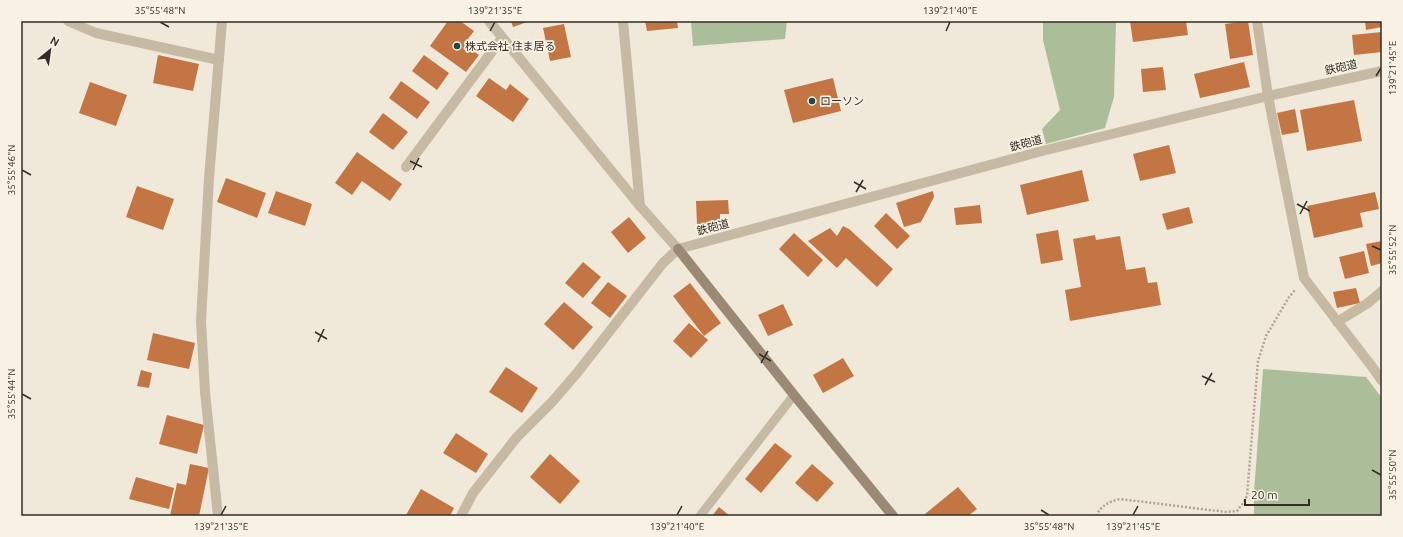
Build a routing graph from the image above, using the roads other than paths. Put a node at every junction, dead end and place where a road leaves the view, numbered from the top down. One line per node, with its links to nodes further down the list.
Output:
1 (68, 21): 7 (street)
2 (222, 21): 7 (street)
3 (489, 21): 6 (street)
4 (623, 21): 11 (street)
5 (1257, 21): 9 (street)
6 (502, 38): 10 (street); 11 (street)
7 (219, 60): 17 (street)
8 (1382, 71): 9 (street, 鉄砲道)
9 (1268, 96): 12 (street, 鉄砲道); 14 (street)
10 (406, 167)
11 (640, 206): 12 (street)
12 (678, 249): 16 (street); 18 (street)
13 (1382, 291): 14 (street)
14 (1336, 322): 15 (street)
15 (1382, 381)
16 (794, 395): 19 (lane); 20 (street)
17 (218, 516)
18 (461, 516)
19 (700, 516)
20 (893, 516)

